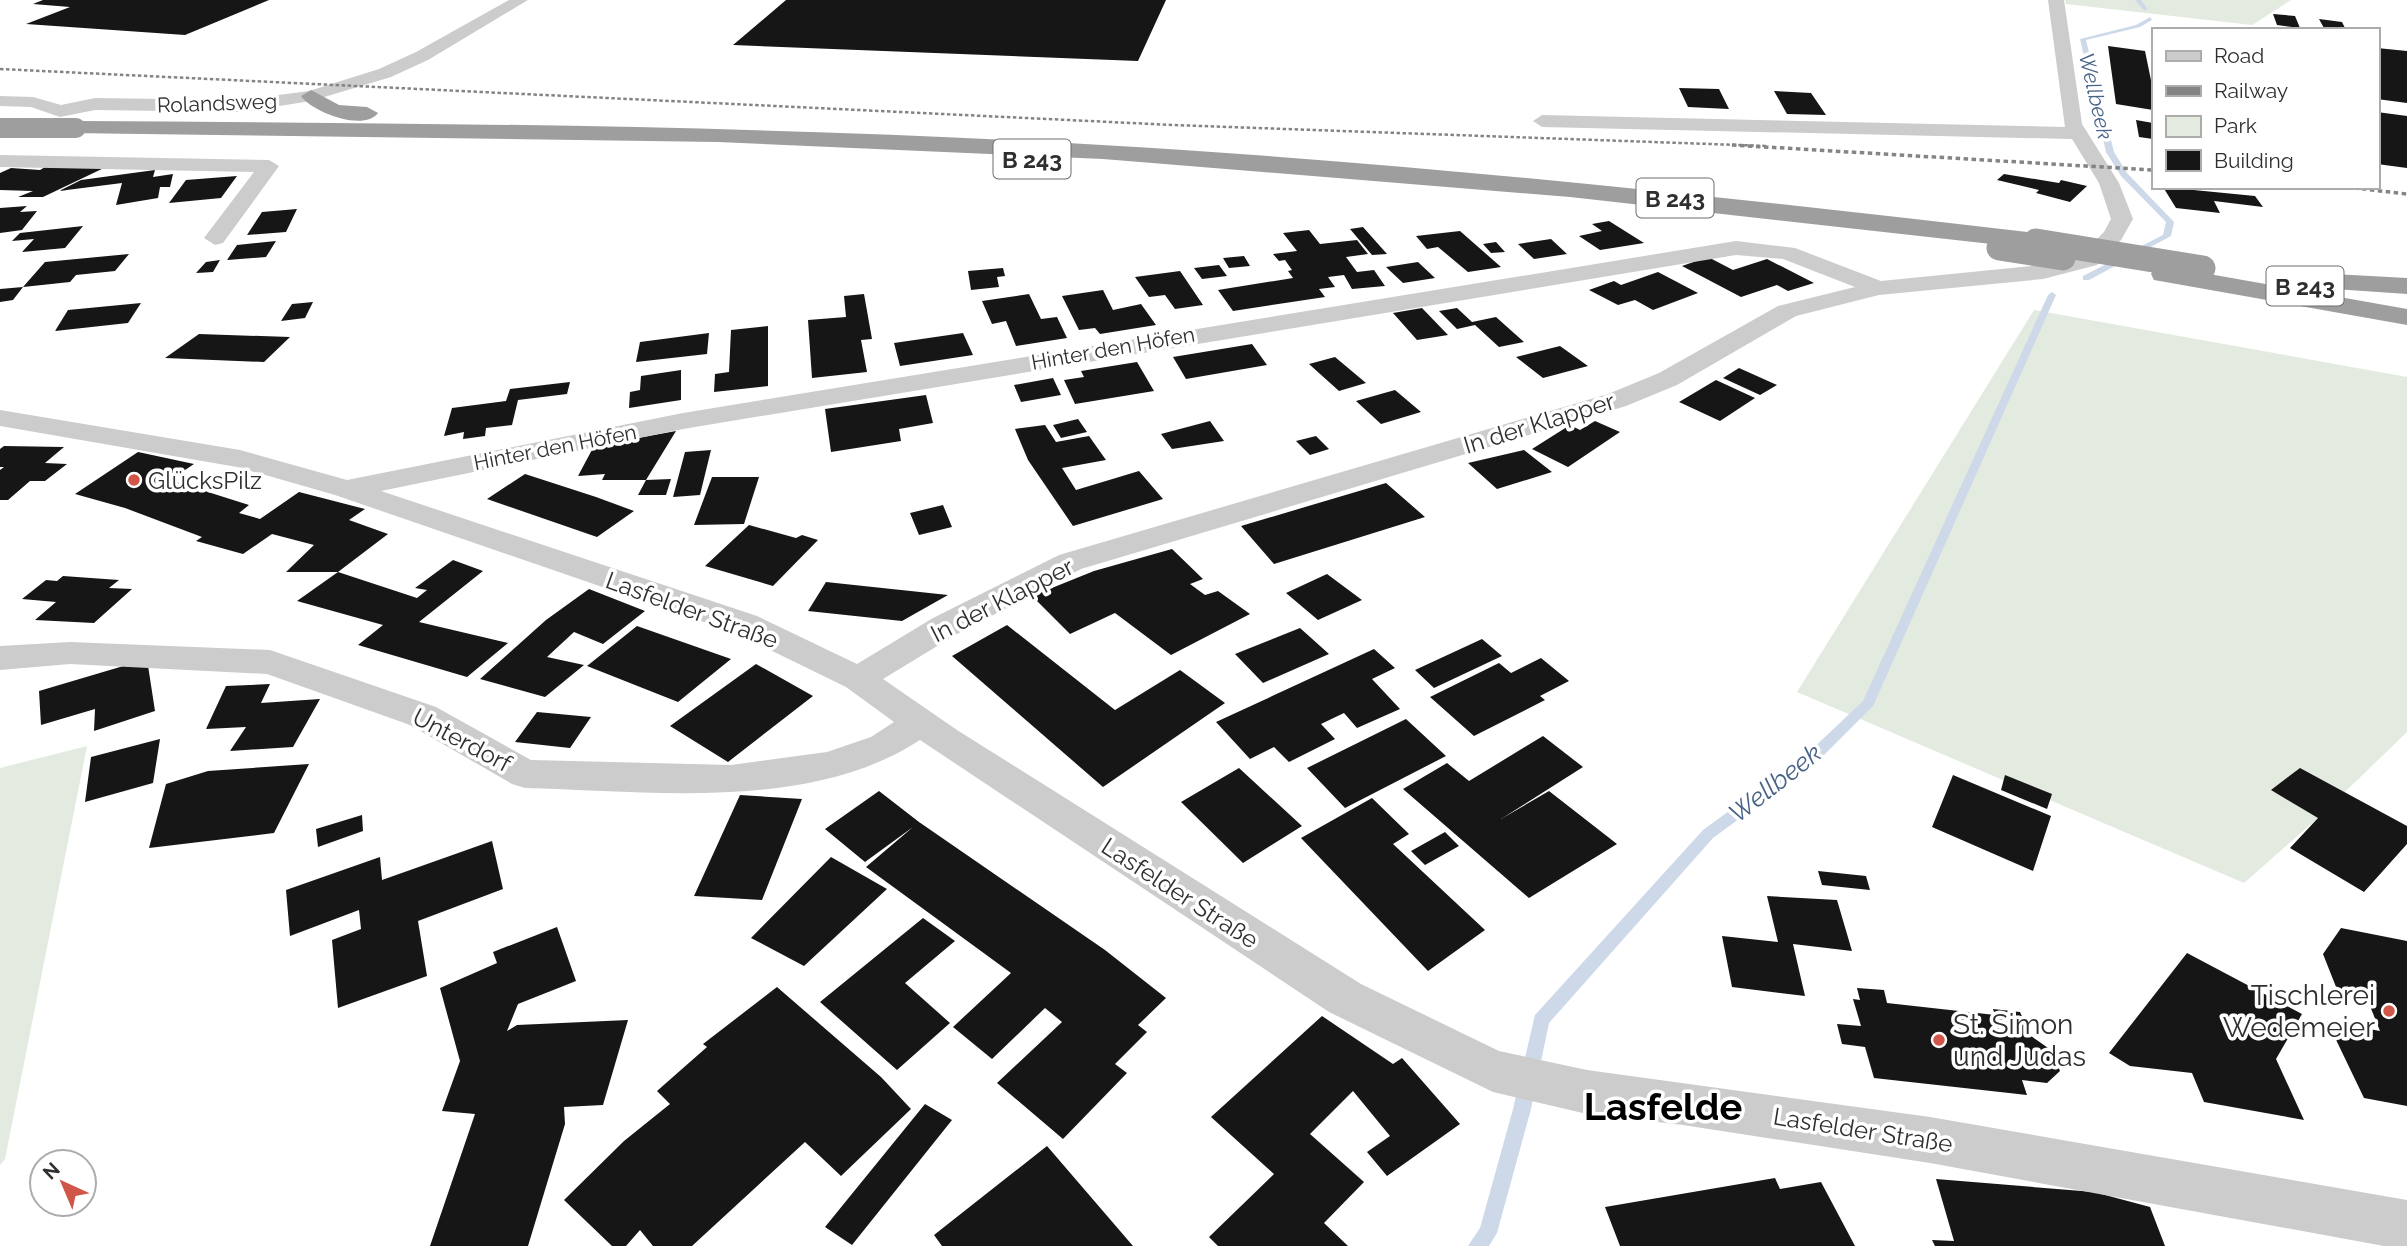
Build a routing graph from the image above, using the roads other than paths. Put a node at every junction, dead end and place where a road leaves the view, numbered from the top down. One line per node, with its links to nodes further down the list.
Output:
1 (520, 0): 3 (street, Rolandsweg)
2 (2056, 0): 9 (street, In der Klapper)
3 (311, 96): 5 (street, Rolandsweg); 11 (highway)
4 (0, 102): 5 (street, Rolandsweg)
5 (60, 111): 12 (street, Rolandsweg)
6 (1542, 121): 9 (street)
7 (0, 128): 8 (highway, B 243, bridge)
8 (69, 133): 10 (highway, B 243); 11 (highway, B 243); 17 (highway, B 243, bridge)
9 (2077, 133): 16 (street, In der Klapper)
10 (0, 138)
11 (934, 144): 17 (highway, B 243, bridge)
12 (0, 146)
13 (0, 161): 14 (street)
14 (215, 239)
15 (2407, 286): 17 (highway)
16 (1879, 288): 22 (street, Hinter den Höfen); 24 (street, In der Klapper)
17 (2275, 288): 18 (highway, B 243); 19 (highway, B 243); 20 (highway)
18 (2407, 303)
19 (2407, 317)
20 (2407, 329)
21 (0, 418): 22 (street, Lasfelder Straße)
22 (345, 489): 24 (street, Lasfelder Straße)
23 (0, 658): 25 (street, Unterdorf)
24 (858, 679): 25 (street, Lasfelder Straße)
25 (920, 723): 26 (street, Lasfelder Straße)
26 (2407, 1225)

